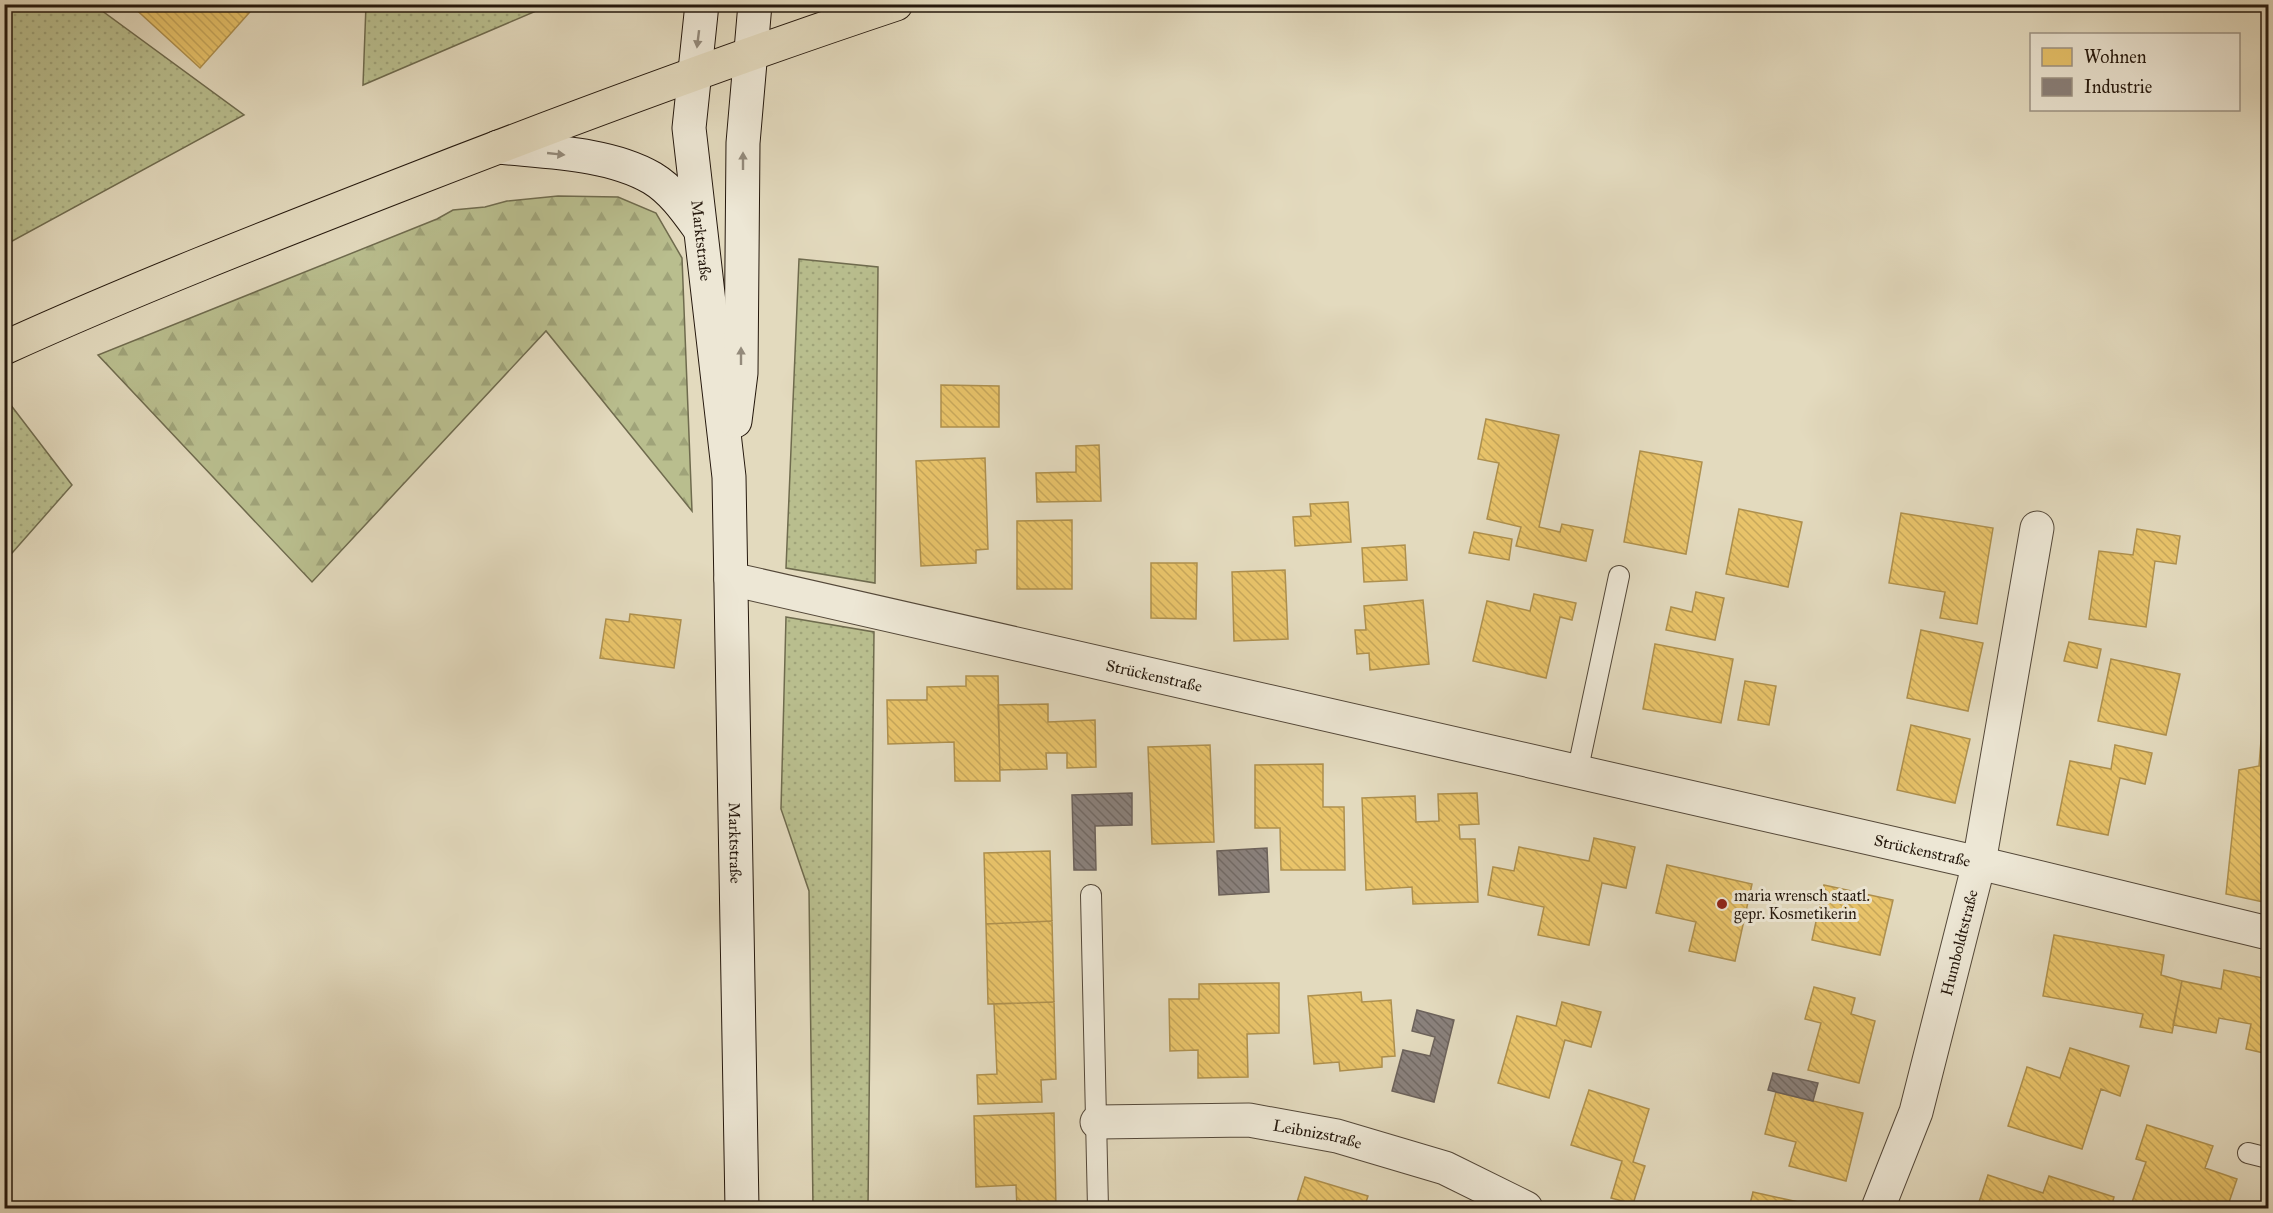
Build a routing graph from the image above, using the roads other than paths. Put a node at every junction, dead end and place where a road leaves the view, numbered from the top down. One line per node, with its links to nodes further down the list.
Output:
1 (702, 4): 5 (street, Marktstraße, one-way to 5)
2 (755, 4): 4 (street, Marktstraße)
3 (896, 4): 4 (main road)
4 (749, 54): 5 (main road); 9 (street, Marktstraße, one-way to 4)
5 (694, 73): 6 (main road); 7 (street, Marktstraße)
6 (498, 147): 7 (street, one-way to 7); 8 (main road)
7 (699, 228): 9 (street, Marktstraße)
8 (4, 348)
9 (729, 477): 12 (street, Marktstraße)
10 (2037, 528): 14 (street, Humboldtstraße)
11 (1619, 576): 13 (lane)
12 (731, 579): 13 (street, Strückenstraße); 20 (street, Marktstraße)
13 (1577, 773): 14 (street, Strückenstraße)
14 (1979, 862): 16 (street, Strückenstraße); 23 (street, Humboldtstraße)
15 (1091, 895): 17 (lane)
16 (2268, 933)
17 (1097, 1122): 21 (lane); 22 (street, Leibnizstraße)
18 (2248, 1153): 19 (lane)
19 (2268, 1158)
20 (742, 1209)
21 (1098, 1209)
22 (1526, 1209)
23 (1878, 1209)

